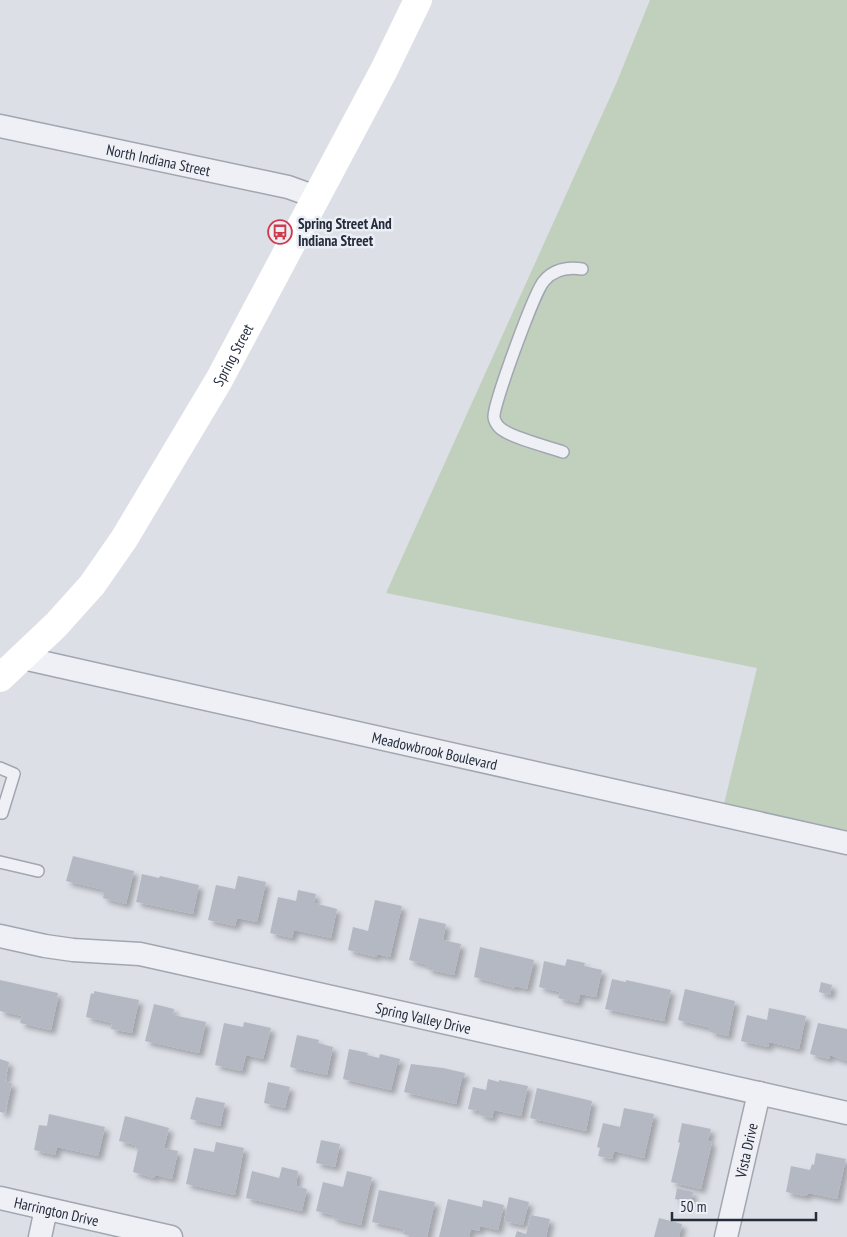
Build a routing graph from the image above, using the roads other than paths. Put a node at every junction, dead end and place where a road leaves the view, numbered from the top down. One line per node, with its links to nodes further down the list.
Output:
1 (418, 0): 3 (main road, Spring Street)
2 (0, 126): 3 (street, North Indiana Street)
3 (316, 197): 6 (main road, Spring Street)
4 (582, 269): 5 (lane)
5 (563, 452)
6 (22, 658): 7 (main road, Spring Street); 10 (street, Meadowbrook Boulevard)
7 (0, 678)
8 (0, 768): 9 (lane)
9 (1, 813)
10 (847, 843)
11 (0, 862): 12 (lane)
12 (38, 871)
13 (0, 936): 14 (street, Spring Valley Drive)
14 (759, 1093): 15 (street, Spring Valley Drive); 20 (street, Vista Drive)
15 (847, 1113)
16 (0, 1198): 17 (street, Harrington Drive)
17 (46, 1209): 18 (street); 19 (street, Harrington Drive)
18 (40, 1237)
19 (171, 1237)
20 (726, 1237)

